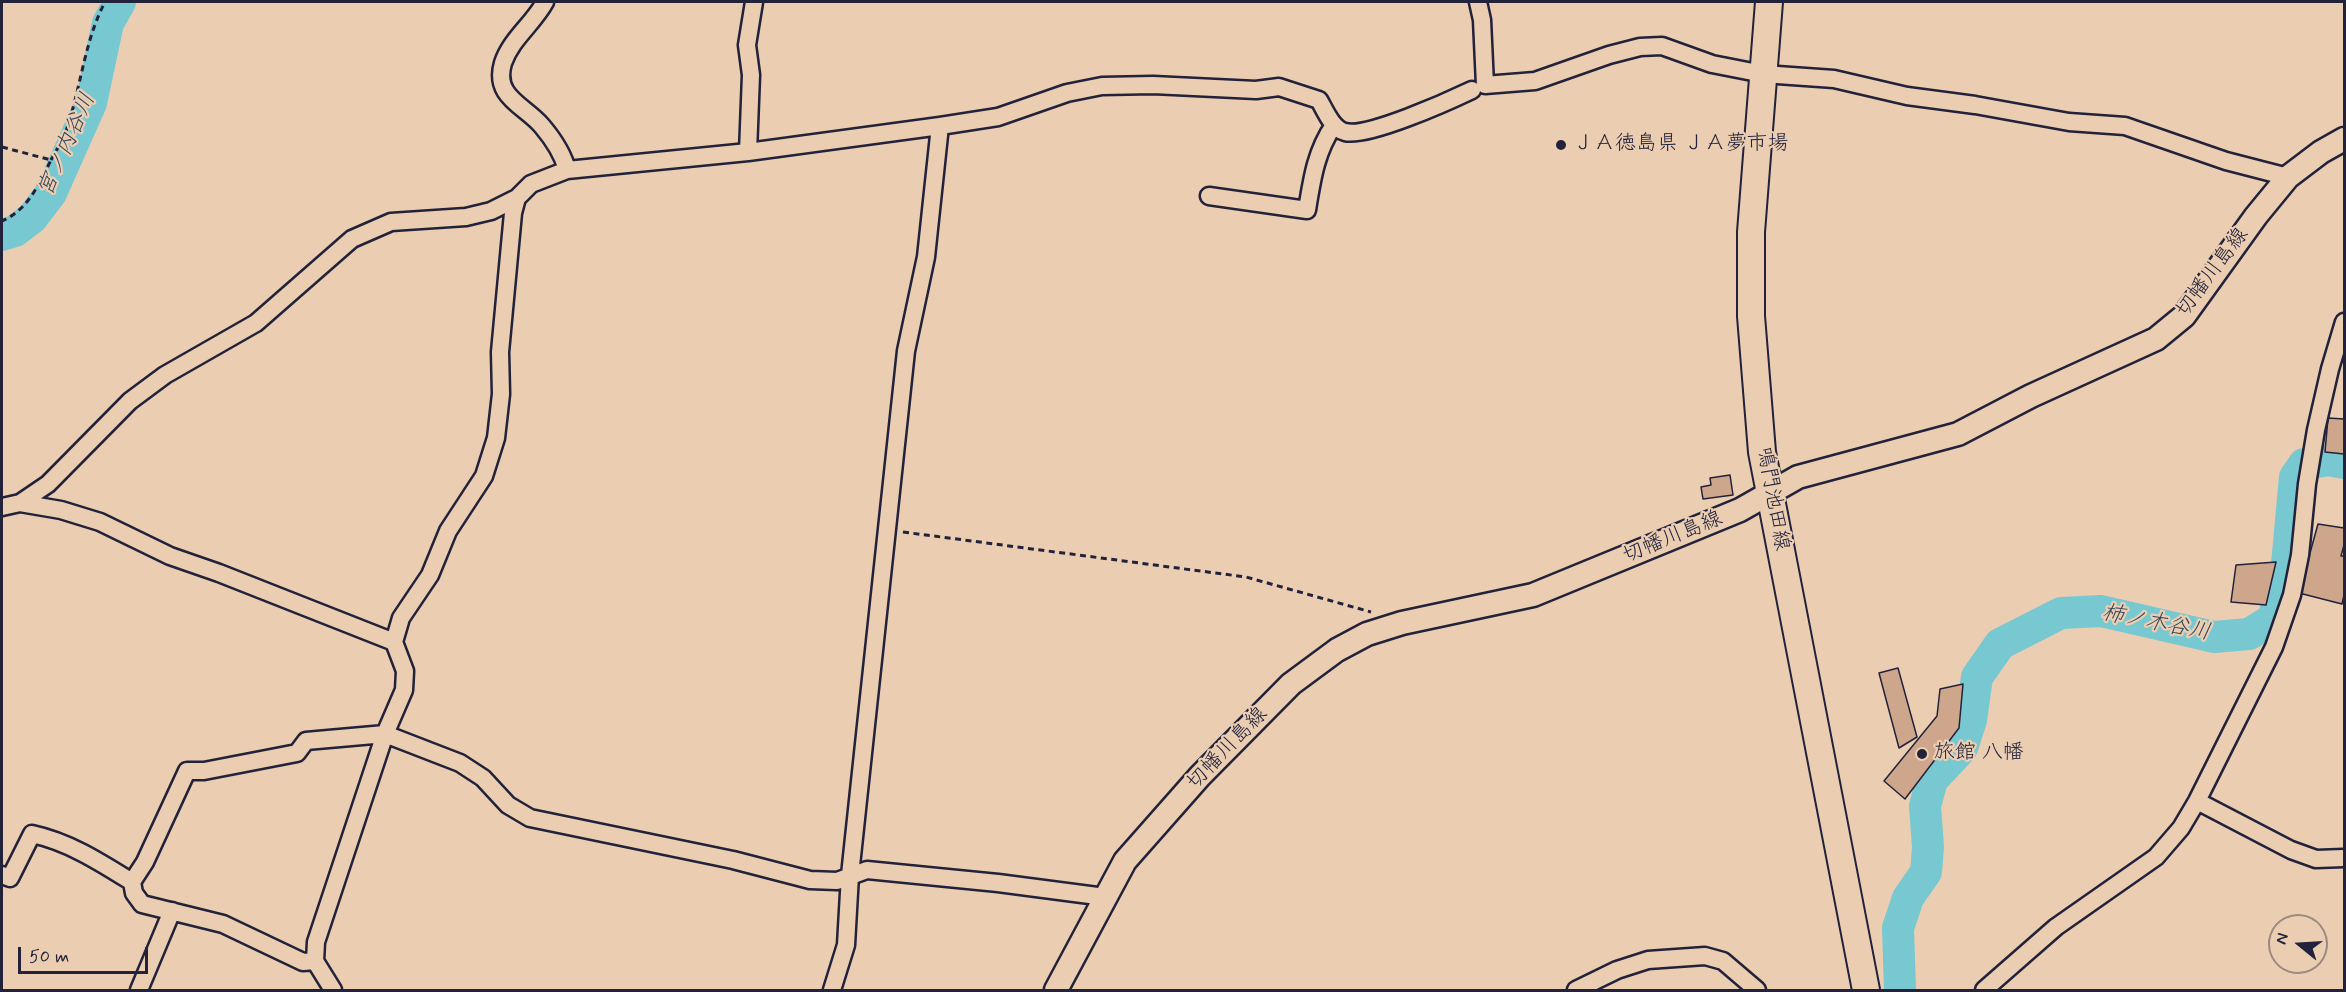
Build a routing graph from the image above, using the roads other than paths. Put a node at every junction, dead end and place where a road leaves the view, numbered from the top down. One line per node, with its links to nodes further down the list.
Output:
1 (544, 2): 11 (street)
2 (754, 2): 10 (street)
3 (1478, 2): 5 (street)
4 (1768, 2): 5 (main road, 鳴門池田線)
5 (1763, 74): 12 (street); 16 (main road, 鳴門池田線)
6 (1472, 90): 7 (street)
7 (1334, 125): 8 (street); 13 (street)
8 (940, 126): 10 (street); 24 (street)
9 (2344, 140): 12 (main road, 切幡川島線)
10 (748, 152): 11 (street)
11 (567, 170): 14 (street)
12 (2288, 177): 16 (main road, 切幡川島線)
13 (1209, 196)
14 (517, 198): 17 (street); 19 (street)
15 (2344, 322): 21 (street)
16 (1770, 493): 26 (main road, 切幡川島線); 35 (main road, 鳴門池田線)
17 (20, 503): 18 (street); 19 (street)
18 (2, 507)
19 (394, 642): 20 (street)
20 (385, 734): 24 (street); 25 (street); 28 (street)
21 (2197, 801): 22 (street); 36 (street)
22 (2344, 858)
23 (2, 875): 25 (street)
24 (850, 875): 26 (street); 31 (street)
25 (132, 882): 27 (street)
26 (1105, 897): 32 (main road, 切幡川島線)
27 (172, 911): 28 (street); 29 (street)
28 (315, 961): 30 (street)
29 (139, 990)
30 (333, 990)
31 (832, 990)
32 (1056, 990)
33 (1576, 990): 34 (street)
34 (1757, 990)
35 (1866, 990)
36 (1984, 990)

